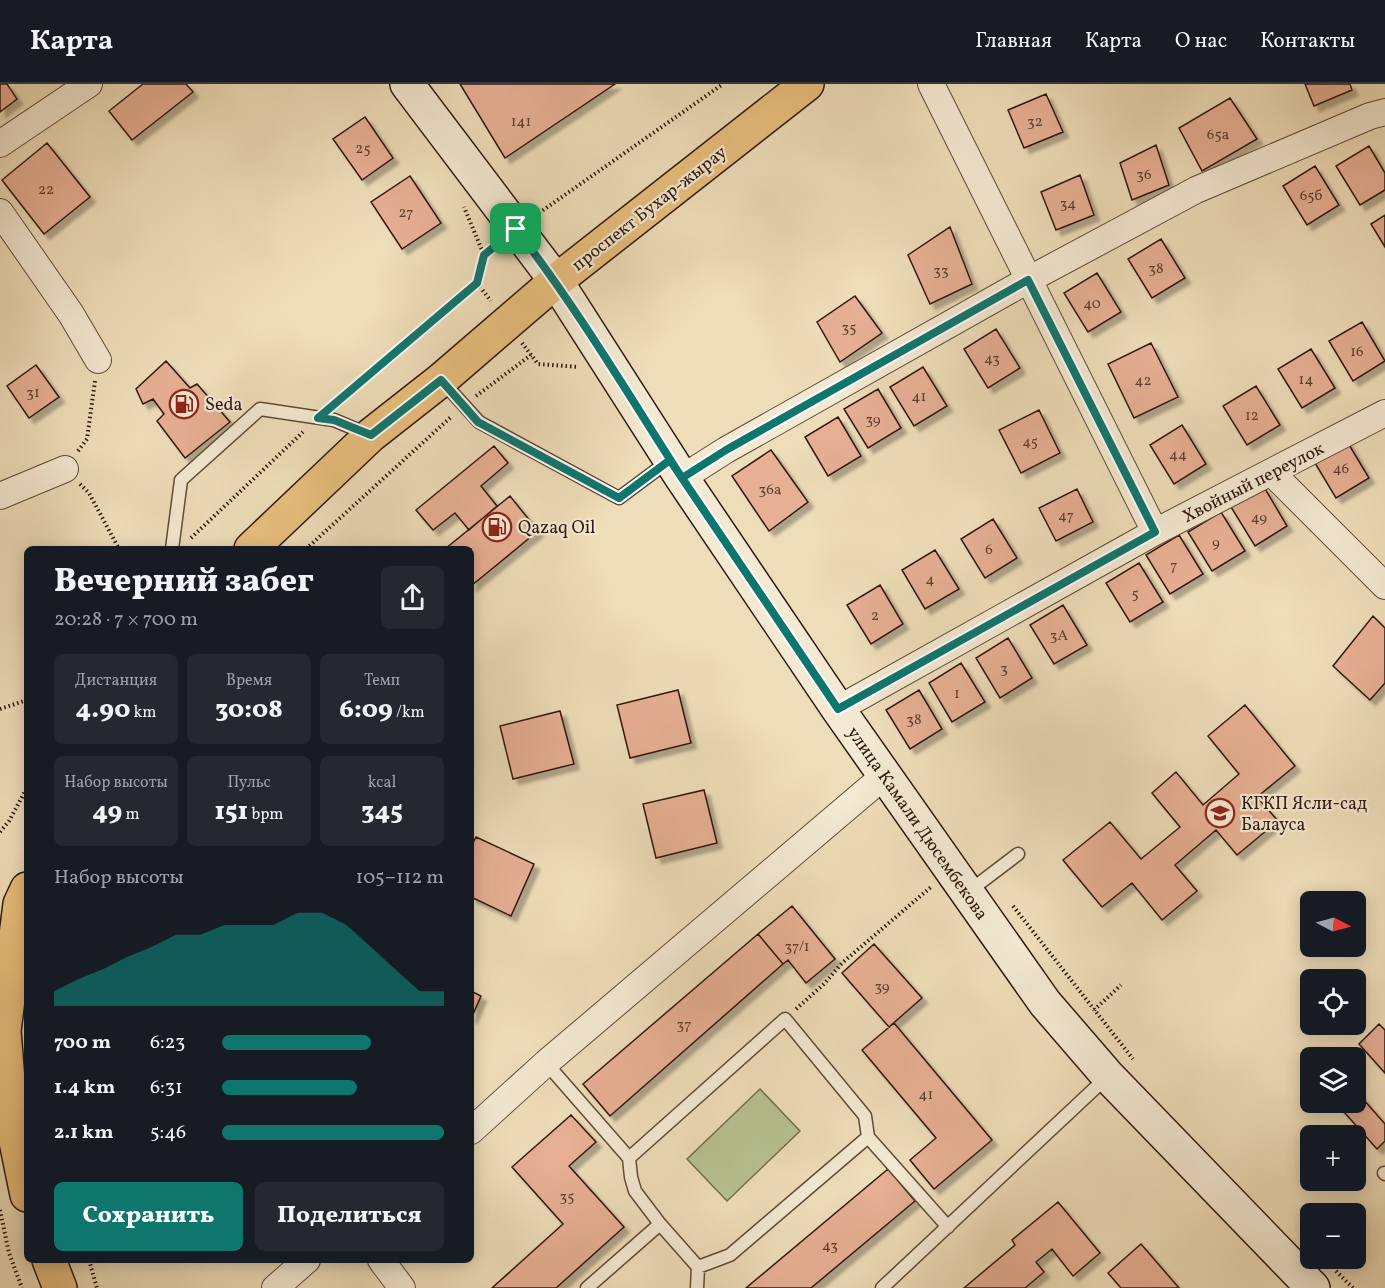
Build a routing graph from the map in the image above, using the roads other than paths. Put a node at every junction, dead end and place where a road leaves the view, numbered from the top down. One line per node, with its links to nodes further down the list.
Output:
1 (407, 84): 9 (main road, улица Камали Дюсембекова)
2 (807, 84): 9 (main road, проспект Бухар-жырау)
3 (931, 84): 8 (street)
4 (83, 86): 6 (street)
5 (1385, 112): 8 (street)
6 (0, 144)
7 (0, 212): 10 (street)
8 (1028, 280): 14 (street); 18 (street)
9 (556, 281): 11 (main road, проспект Бухар-жырау); 14 (main road, улица Камали Дюсембекова)
10 (98, 360)
11 (441, 380): 13 (main road, проспект Бухар-жырау); 14 (lane)
12 (1385, 413): 16 (street, Хвойный переулок)
13 (371, 435): 19 (lane); 20 (main road, проспект Бухар-жырау)
14 (676, 469): 22 (main road, улица Камали Дюсембекова)
15 (65, 470): 17 (street)
16 (1271, 472): 18 (street, Хвойный переулок); 21 (street)
17 (0, 496)
18 (1155, 532): 22 (street, Хвойный переулок)
19 (172, 546)
20 (254, 546)
21 (1385, 586)
22 (838, 709): 23 (main road, улица Камали Дюсембекова)
23 (884, 776): 25 (main road, улица Камали Дюсембекова); 27 (street)
24 (1018, 854): 25 (lane)
25 (969, 879): 28 (main road, улица Камали Дюсембекова)
26 (16, 900): 32 (main road)
27 (546, 1063): 29 (street); 31 (lane)
28 (1123, 1071): 34 (lane); 45 (main road, улица Камали Дюсембекова)
29 (474, 1128)
30 (868, 1137): 31 (lane); 34 (lane); 38 (lane)
31 (629, 1158): 33 (lane)
32 (24, 1180)
33 (660, 1224): 38 (lane); 42 (lane)
34 (948, 1227): 44 (lane)
35 (50, 1263): 39 (main road)
36 (304, 1263): 40 (street)
37 (383, 1263): 41 (street)
38 (698, 1267): 43 (lane)
39 (60, 1288)
40 (275, 1288)
41 (402, 1288)
42 (587, 1288)
43 (697, 1288)
44 (882, 1288)
45 (1314, 1288)

